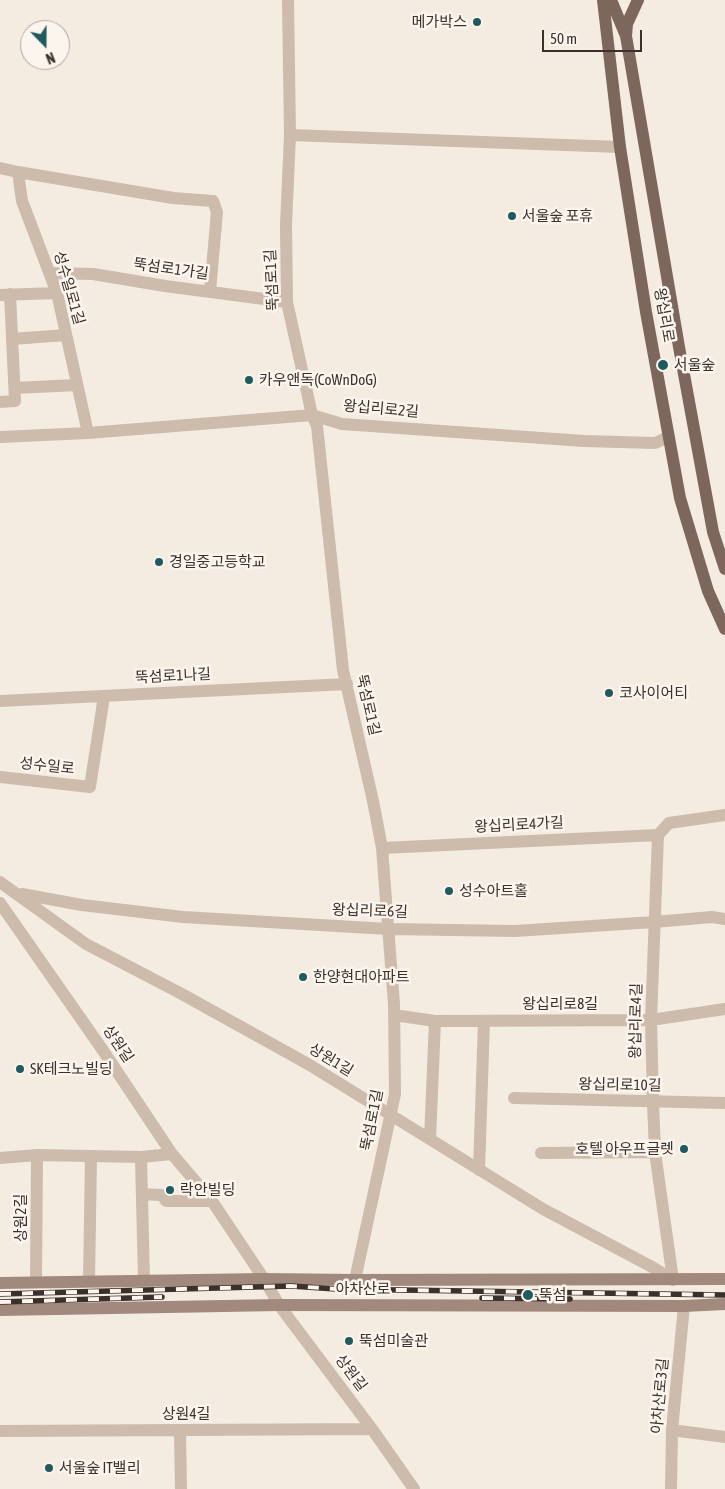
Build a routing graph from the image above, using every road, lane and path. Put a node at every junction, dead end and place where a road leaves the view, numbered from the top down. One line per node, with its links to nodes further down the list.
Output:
1 (288, 0): 6 (street, 뚝섬로1길)
2 (602, 0): 7 (main road, 왕십리로)
3 (611, 0): 5 (main road, 왕십리로)
4 (638, 0): 5 (main road)
5 (626, 36): 24 (main road, 왕십리로)
6 (290, 134): 7 (street); 14 (street, 뚝섬로1길)
7 (620, 147): 23 (main road, 왕십리로)
8 (0, 168): 9 (street)
9 (18, 172): 10 (street, 성수일로1길); 11 (street)
10 (50, 273): 11 (street, 뚝섬로1가길); 12 (street, 성수일로1길)
11 (210, 291): 14 (street, 뚝섬로1가길)
12 (56, 293): 13 (street); 15 (street, 성수일로1길)
13 (5, 295): 16 (street)
14 (287, 302): 20 (street, 뚝섬로1길)
15 (66, 335): 16 (street); 17 (street, 성수일로1길)
16 (12, 339): 18 (street)
17 (77, 385): 18 (street); 21 (street, 성수일로1길)
18 (14, 388): 19 (street)
19 (0, 402)
20 (312, 414): 21 (street, 왕십리로2길); 23 (street, 왕십리로2길); 26 (street, 뚝섬로1길)
21 (88, 433): 22 (street, 왕십리로2길)
22 (0, 437)
23 (669, 438): 25 (main road, 왕십리로)
24 (725, 569)
25 (725, 629)
26 (347, 684): 27 (street, 뚝섬로1나길); 32 (street, 뚝섬로1길)
27 (104, 696): 28 (street, 뚝섬로1나길); 29 (street, 성수일로)
28 (0, 701)
29 (0, 777)
30 (725, 815): 31 (street)
31 (658, 835): 32 (street, 왕십리로4가길); 37 (street, 왕십리로4길)
32 (382, 848): 38 (street, 뚝섬로1길)
33 (0, 882): 34 (street, 상원1길)
34 (15, 893): 38 (street, 왕십리로6길); 47 (street, 상원1길)
35 (0, 904): 51 (street, 상원길)
36 (725, 920): 37 (street, 왕십리로6길)
37 (654, 922): 38 (street, 왕십리로6길); 41 (street, 왕십리로4길)
38 (388, 929): 40 (street, 뚝섬로1길)
39 (725, 1009): 41 (street, 왕십리로8길)
40 (394, 1015): 42 (street, 왕십리로8길); 47 (street, 뚝섬로1길)
41 (651, 1020): 43 (street, 왕십리로8길); 45 (street, 왕십리로4길)
42 (434, 1021): 43 (street, 왕십리로8길); 48 (street)
43 (484, 1021): 56 (street)
44 (514, 1098): 45 (street, 왕십리로10길)
45 (653, 1102): 46 (street, 왕십리로10길); 49 (street, 왕십리로4길)
46 (725, 1103)
47 (390, 1114): 48 (street, 상원1길); 62 (street, 뚝섬로1길)
48 (430, 1139): 56 (street, 상원1길)
49 (655, 1152): 50 (street); 63 (street, 왕십리로4길)
50 (541, 1153)
51 (172, 1154): 54 (street); 58 (street, 상원길)
52 (37, 1155): 53 (street); 55 (street); 64 (street, 상원2길)
53 (91, 1156): 54 (street); 65 (street)
54 (141, 1157): 57 (street)
55 (0, 1158)
56 (479, 1170): 63 (street, 상원1길)
57 (142, 1194): 58 (street); 61 (street)
58 (212, 1201): 59 (street, 상원길)
59 (264, 1279): 61 (main road, 아차산로); 62 (main road, 아차산로); 68 (street, 상원길)
60 (725, 1279): 63 (main road, 아차산로)
61 (144, 1280): 65 (main road, 아차산로)
62 (355, 1280): 63 (main road, 아차산로)
63 (673, 1280)
64 (36, 1282): 65 (main road, 아차산로); 66 (main road, 아차산로)
65 (89, 1282)
66 (0, 1283)
67 (725, 1304): 69 (main road, 아차산로)
68 (279, 1305): 69 (main road, 아차산로); 70 (main road, 아차산로); 71 (street, 상원길)
69 (684, 1306): 73 (street, 아차산로3길)
70 (0, 1310)
71 (372, 1429): 72 (street, 상원4길); 77 (street, 상원길)
72 (180, 1430): 74 (street, 상원4길); 76 (street)
73 (672, 1430): 75 (street); 78 (street, 아차산로3길)
74 (0, 1431)
75 (725, 1437)
76 (181, 1489)
77 (414, 1489)
78 (671, 1489)

